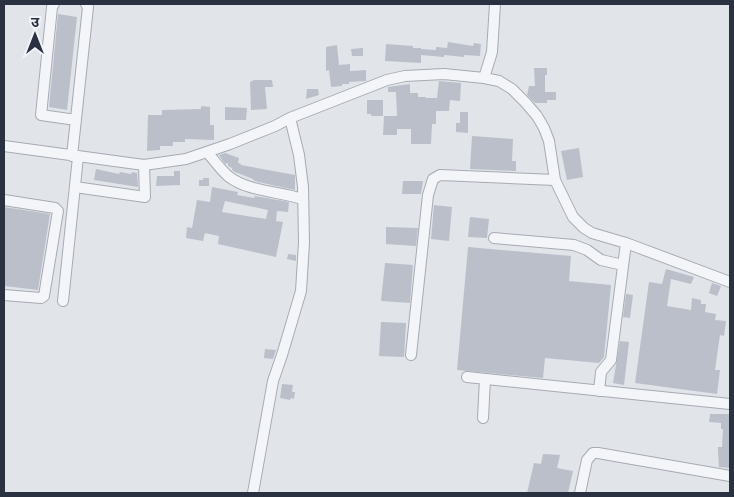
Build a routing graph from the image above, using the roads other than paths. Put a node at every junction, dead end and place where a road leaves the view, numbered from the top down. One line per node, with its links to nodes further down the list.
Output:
1 (54, 4): 6 (street)
2 (86, 4): 6 (street)
3 (495, 4): 4 (street)
4 (484, 78): 5 (street); 11 (street)
5 (290, 118): 8 (street); 13 (street)
6 (76, 120): 9 (street)
7 (4, 146): 9 (street)
8 (207, 152): 10 (street); 13 (street)
9 (75, 157): 10 (street); 12 (street)
10 (144, 165): 12 (street)
11 (555, 180): 16 (street); 21 (street)
12 (75, 186): 20 (street)
13 (302, 198): 28 (street)
14 (4, 200): 19 (street)
15 (494, 238): 17 (street)
16 (626, 243): 17 (street); 18 (street)
17 (623, 265): 24 (street)
18 (730, 282)
19 (4, 295)
20 (63, 301)
21 (411, 355)
22 (467, 377): 23 (street)
23 (485, 379): 24 (street); 26 (street)
24 (599, 391): 25 (street)
25 (730, 404)
26 (483, 418)
27 (730, 476): 29 (street)
28 (253, 493)
29 (580, 493)

